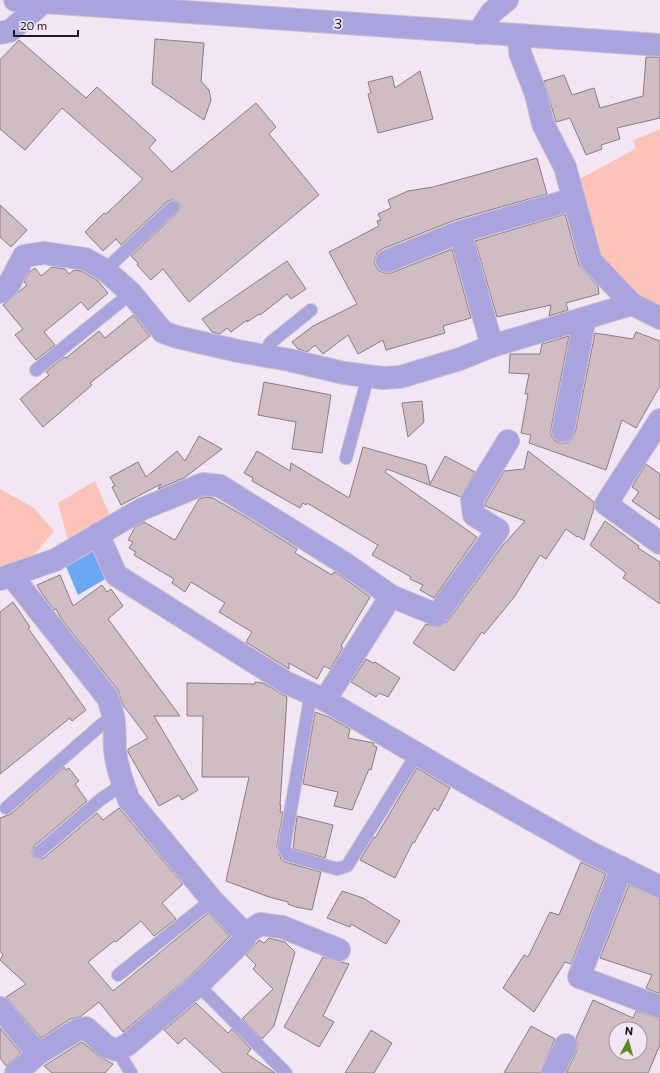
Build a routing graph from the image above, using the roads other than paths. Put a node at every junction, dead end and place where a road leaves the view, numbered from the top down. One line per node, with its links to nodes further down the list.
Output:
1 (15, 0): 3 (street, 3)
2 (507, 0): 5 (street)
3 (45, 1): 4 (street); 5 (street, 3)
4 (0, 33)
5 (478, 33): 6 (street, 3)
6 (519, 36): 7 (street, 3); 8 (street)
7 (660, 45)
8 (573, 199): 10 (street); 15 (street)
9 (173, 207): 12 (lane)
10 (460, 232): 11 (street); 19 (street)
11 (387, 261)
12 (106, 270): 13 (street); 14 (street)
13 (0, 292)
14 (131, 293): 20 (street); 21 (lane)
15 (632, 304): 17 (street); 18 (street)
16 (311, 310): 20 (lane)
17 (585, 318): 19 (street); 24 (street)
18 (660, 318)
19 (492, 346): 22 (street)
20 (265, 355): 22 (street)
21 (36, 370)
22 (368, 376): 26 (lane)
23 (660, 420): 28 (street)
24 (563, 431)
25 (508, 441): 30 (street)
26 (346, 458)
27 (98, 534): 29 (street); 30 (street); 31 (street)
28 (660, 543)
29 (5, 577): 32 (street)
30 (391, 596): 31 (street)
31 (318, 696): 33 (street); 33 (lane)
32 (114, 716): 34 (street); 35 (lane)
33 (418, 754): 37 (street)
34 (123, 784): 36 (lane); 39 (street)
35 (6, 808)
36 (39, 852)
37 (622, 868): 38 (street); 44 (street)
38 (660, 887)
39 (212, 900): 40 (street); 42 (lane)
40 (245, 934): 41 (street); 43 (street)
41 (338, 950)
42 (118, 975)
43 (198, 985): 47 (street); 51 (lane)
44 (660, 1006)
45 (0, 1008): 48 (street)
46 (566, 1045): 52 (street)
47 (117, 1050): 48 (street); 50 (lane)
48 (38, 1054): 49 (street)
49 (16, 1073)
50 (132, 1073)
51 (286, 1073)
52 (552, 1073)

